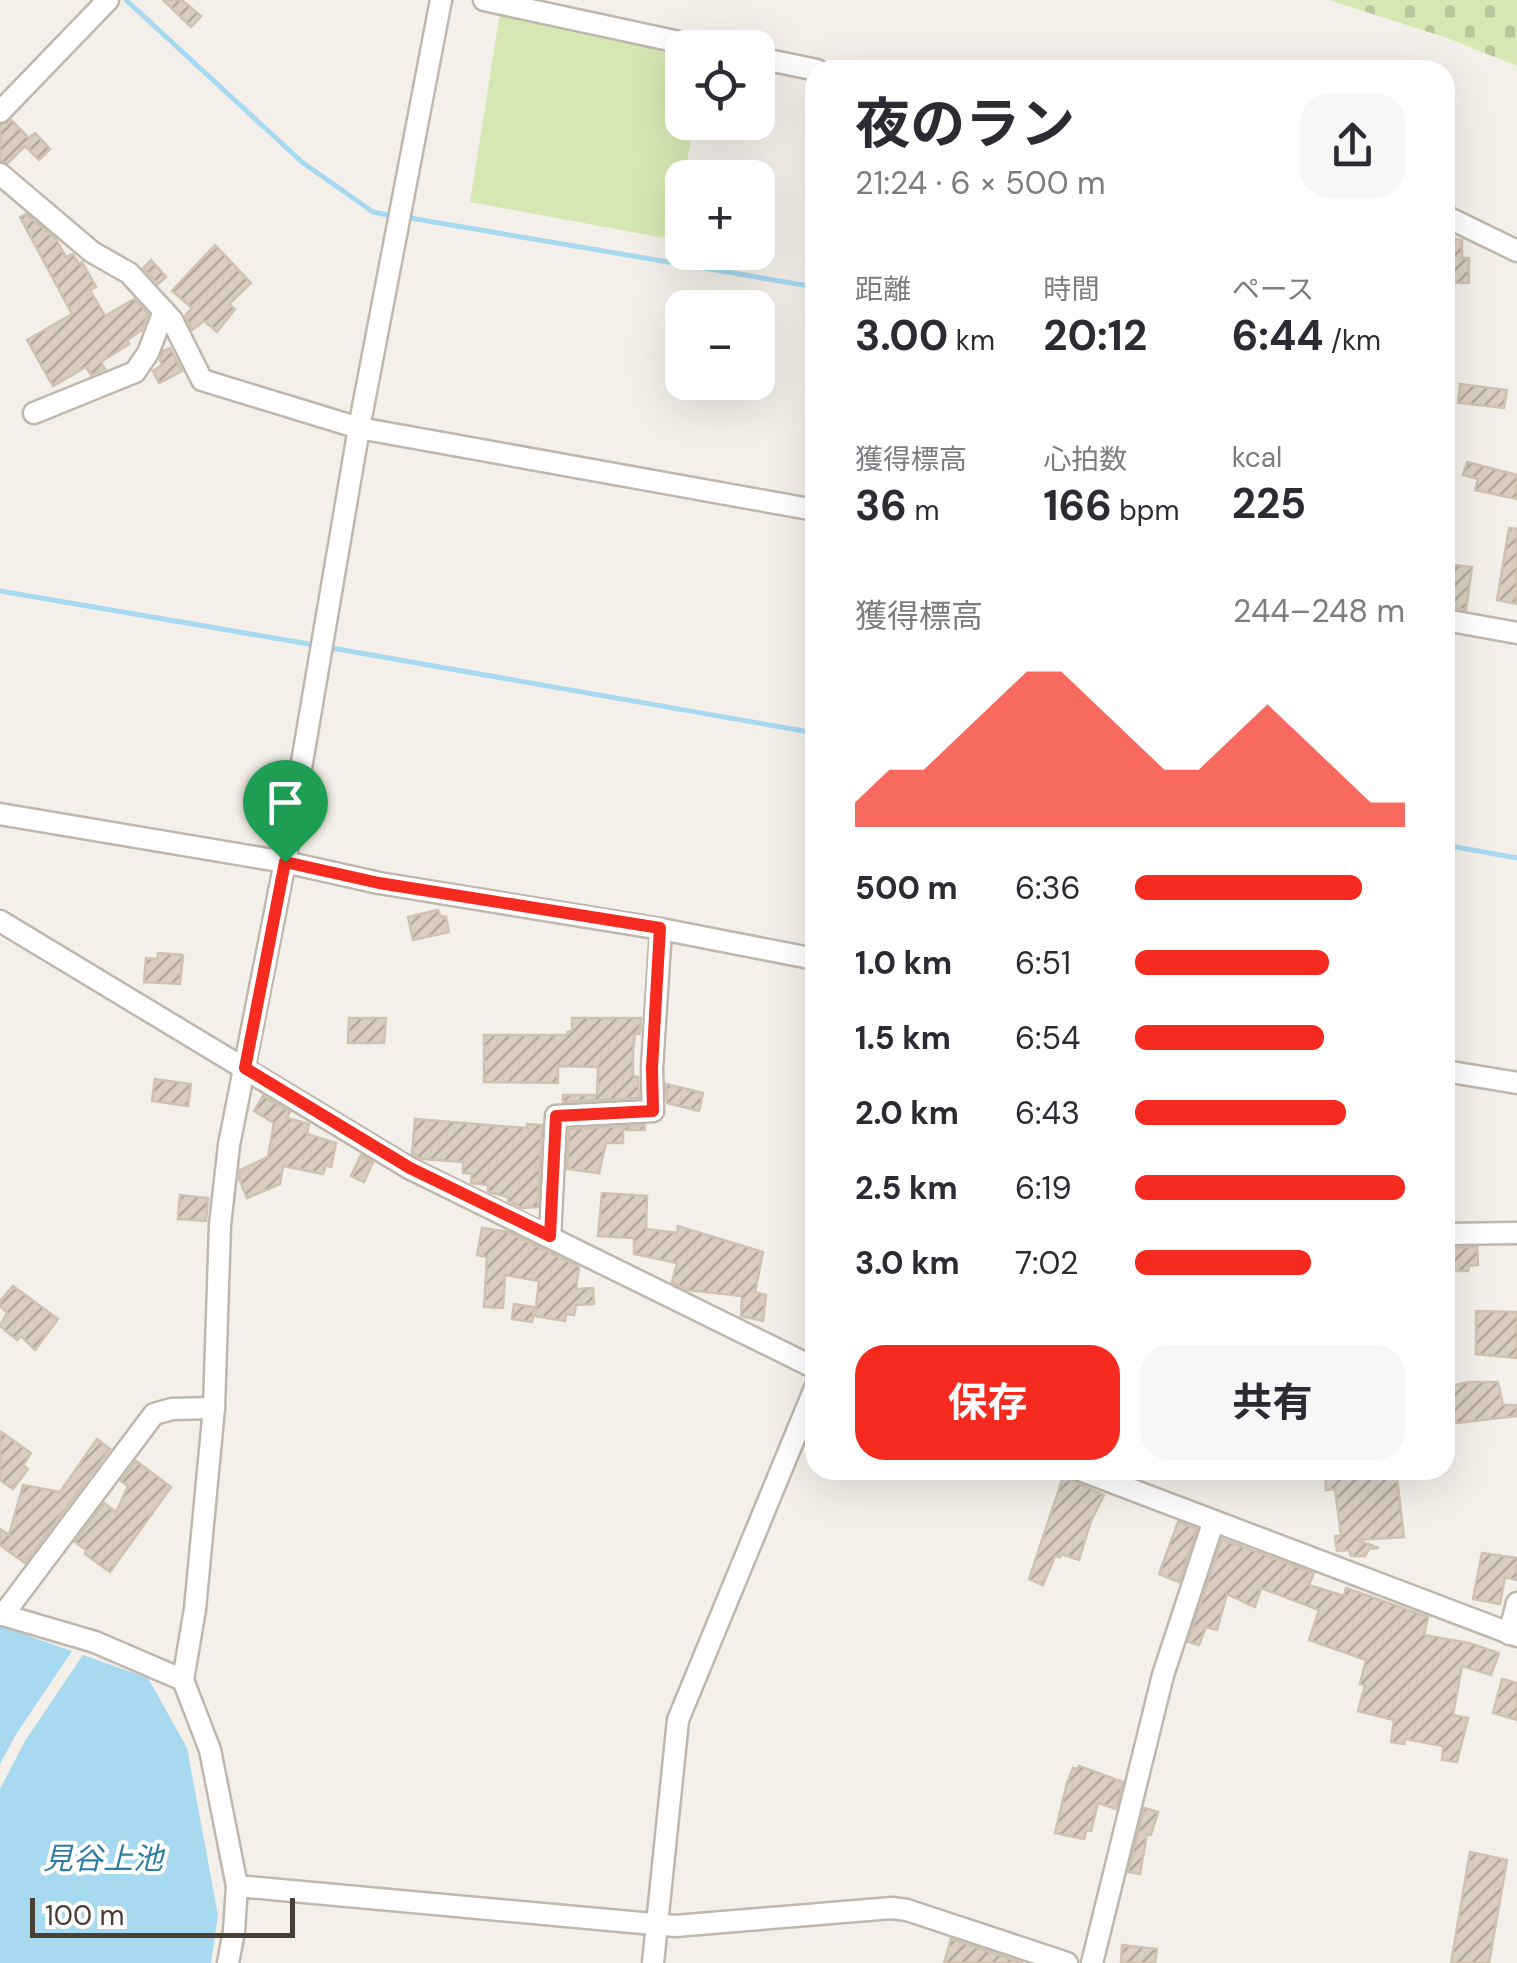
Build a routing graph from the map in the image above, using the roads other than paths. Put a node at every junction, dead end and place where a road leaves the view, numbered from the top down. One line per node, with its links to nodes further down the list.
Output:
1 (108, 0): 7 (street)
2 (441, 0): 13 (street)
3 (484, 0): 4 (street)
4 (665, 39)
5 (775, 62): 6 (street)
6 (805, 68)
7 (0, 112)
8 (0, 174): 11 (street)
9 (1455, 221): 10 (street)
10 (1517, 251)
11 (164, 312): 12 (street); 13 (street)
12 (34, 413)
13 (359, 428): 14 (street); 18 (street)
14 (805, 508)
15 (1455, 622): 16 (street)
16 (1517, 633)
17 (0, 814): 18 (street)
18 (285, 862): 20 (street); 22 (street)
19 (0, 920): 22 (street)
20 (660, 928): 21 (street); 27 (street)
21 (805, 957)
22 (245, 1068): 27 (street); 29 (street)
23 (1455, 1072): 24 (street)
24 (1517, 1083)
25 (1517, 1233): 26 (street)
26 (1455, 1234)
27 (550, 1236): 28 (street)
28 (805, 1363)
29 (214, 1408): 34 (street); 36 (street)
30 (805, 1412): 38 (street)
31 (1105, 1480): 32 (street)
32 (1213, 1523): 35 (street); 42 (street)
33 (1517, 1603): 35 (street)
34 (1, 1614): 36 (street)
35 (1513, 1635)
36 (183, 1680): 37 (street)
37 (237, 1886): 38 (street); 39 (street)
38 (656, 1925): 40 (street); 41 (street)
39 (228, 1963)
40 (653, 1963)
41 (1067, 1963)
42 (1092, 1963)

